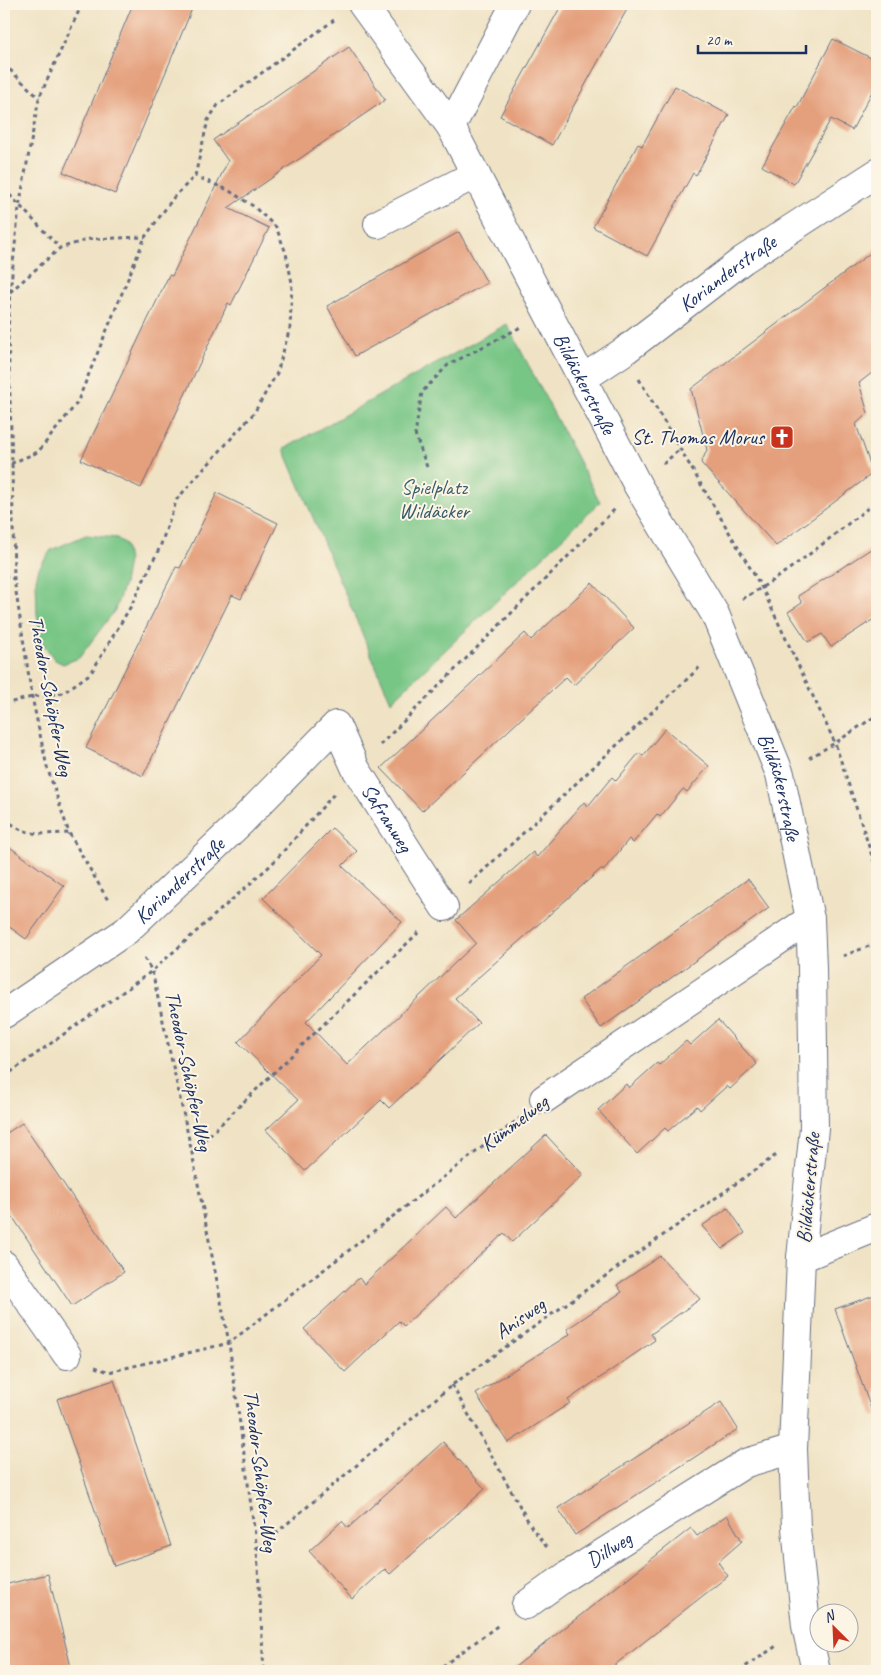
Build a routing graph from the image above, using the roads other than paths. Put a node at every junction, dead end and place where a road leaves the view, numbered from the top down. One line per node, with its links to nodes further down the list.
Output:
1 (515, 4): 3 (street)
2 (351, 9): 3 (street, Bildäckerstraße)
3 (451, 126): 5 (street, Bildäckerstraße)
4 (877, 173): 7 (street, Korianderstraße)
5 (476, 174): 6 (street); 7 (street, Bildäckerstraße)
6 (378, 224)
7 (582, 379): 10 (street, Bildäckerstraße)
8 (336, 725): 9 (street, Safranweg); 11 (street, Korianderstraße)
9 (444, 907)
10 (810, 919): 12 (street, Kümmelweg); 14 (street, Bildäckerstraße)
11 (4, 1014)
12 (544, 1099)
13 (877, 1227): 14 (street)
14 (801, 1258): 17 (street, Bildäckerstraße)
15 (4, 1265): 16 (street)
16 (67, 1355)
17 (793, 1449): 18 (street, Dillweg); 19 (street, Bildäckerstraße)
18 (526, 1605)
19 (816, 1671)

